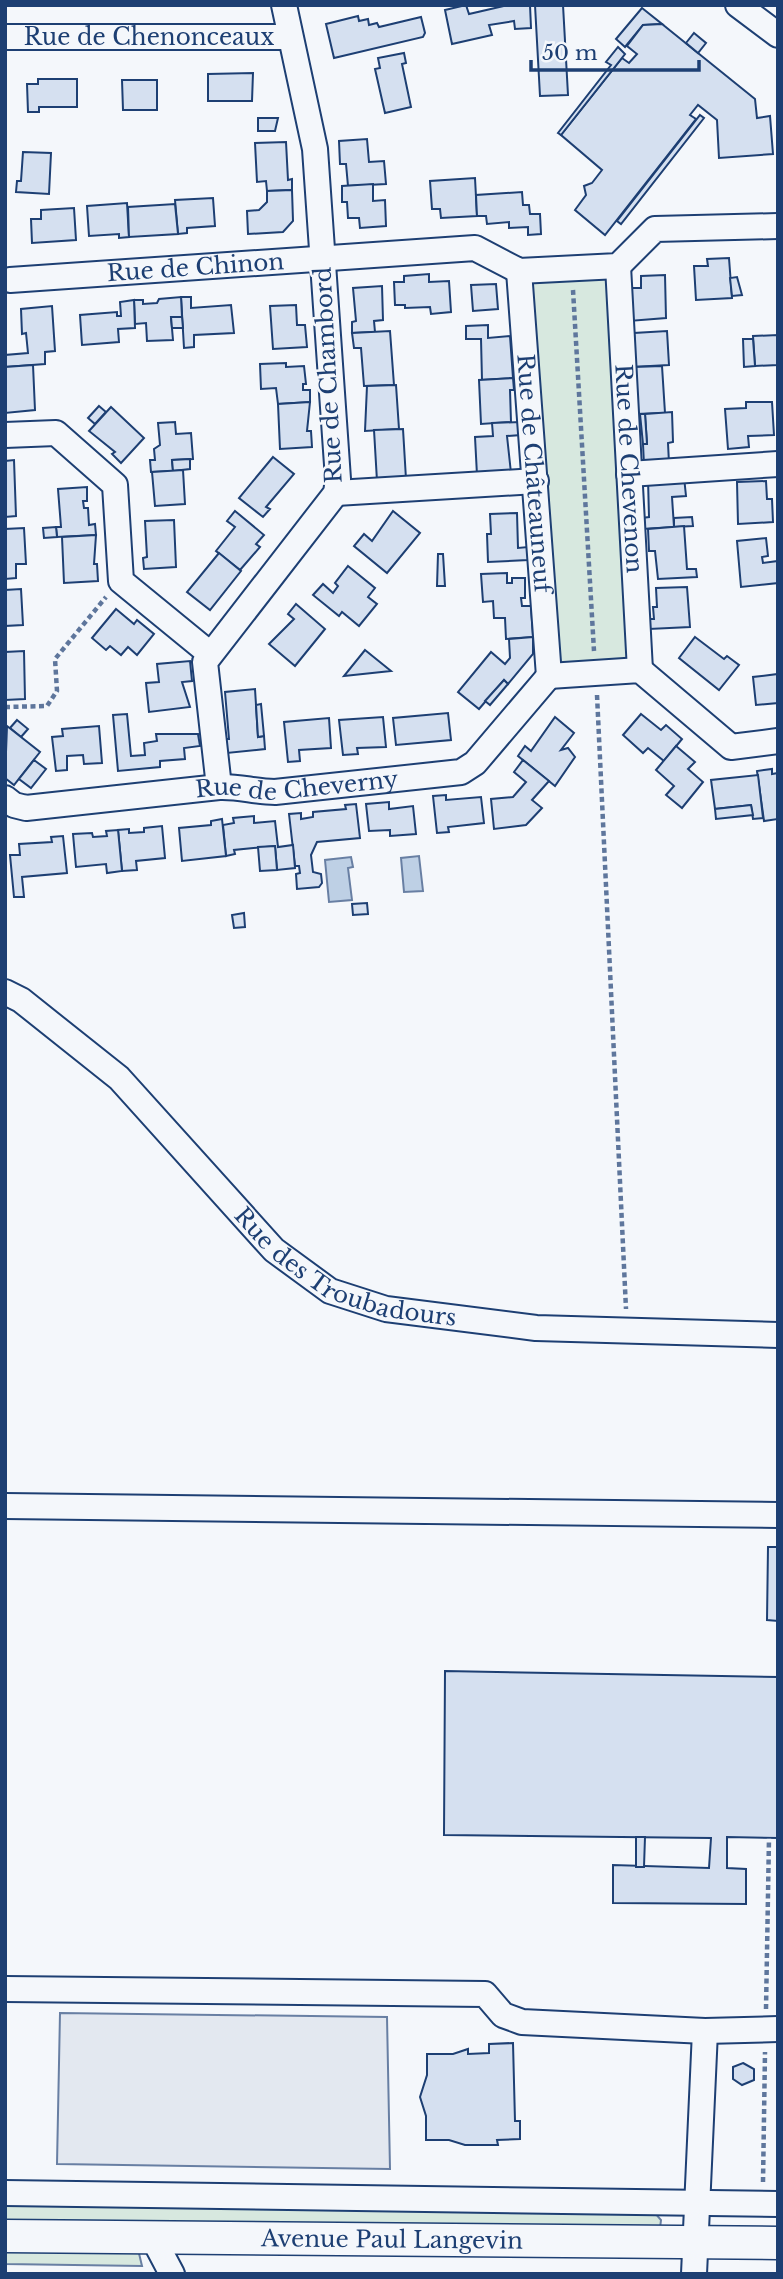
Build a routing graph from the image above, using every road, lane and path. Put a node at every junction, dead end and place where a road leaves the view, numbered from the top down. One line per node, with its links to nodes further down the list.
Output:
1 (284, 5): 5 (street, Rue de Chambord)
2 (738, 5): 3 (street)
3 (778, 35)
4 (5, 37): 5 (street, Rue de Chenonceaux)
5 (290, 37): 7 (street, Rue de Chambord)
6 (778, 226): 8 (street)
7 (321, 257): 10 (street, Rue de Chinon); 11 (street, Rue de Chinon); 16 (street, Rue de Chambord)
8 (618, 266): 9 (street, Rue de Chinon); 14 (street, Rue de Chevenon)
9 (572, 270): 10 (street, Rue de Chinon); 20 (path)
10 (519, 271): 15 (street, Rue de Châteauneuf)
11 (7, 281)
12 (5, 435): 17 (street)
13 (778, 464): 14 (street)
14 (629, 474): 19 (street, Rue de Chevenon)
15 (536, 481): 16 (street); 21 (street, Rue de Châteauneuf)
16 (336, 493): 18 (street, Rue de Chambord)
17 (121, 581): 18 (street); 22 (path)
18 (209, 653): 24 (street)
19 (640, 670): 20 (street); 23 (street)
20 (596, 671): 21 (street); 27 (path)
21 (549, 676): 24 (street, Rue de Cheverny)
22 (5, 707)
23 (778, 741)
24 (219, 786): 25 (street, Rue de Cheverny)
25 (5, 798)
26 (5, 992): 27 (street, Rue des Troubadours)
27 (627, 1330): 28 (street, Rue des Troubadours)
28 (778, 1335)
29 (5, 1506): 30 (street)
30 (778, 1515)
31 (5, 1989): 33 (street)
32 (778, 2029): 33 (street)
33 (705, 2031): 35 (street)
34 (5, 2193): 35 (street)
35 (699, 2204): 36 (street); 40 (street)
36 (778, 2204)
37 (5, 2236): 38 (main road, Avenue Paul Langevin)
38 (153, 2238): 40 (main road, Avenue Paul Langevin); 41 (street)
39 (778, 2243): 40 (main road, Avenue Paul Langevin)
40 (694, 2258)
41 (172, 2274)

